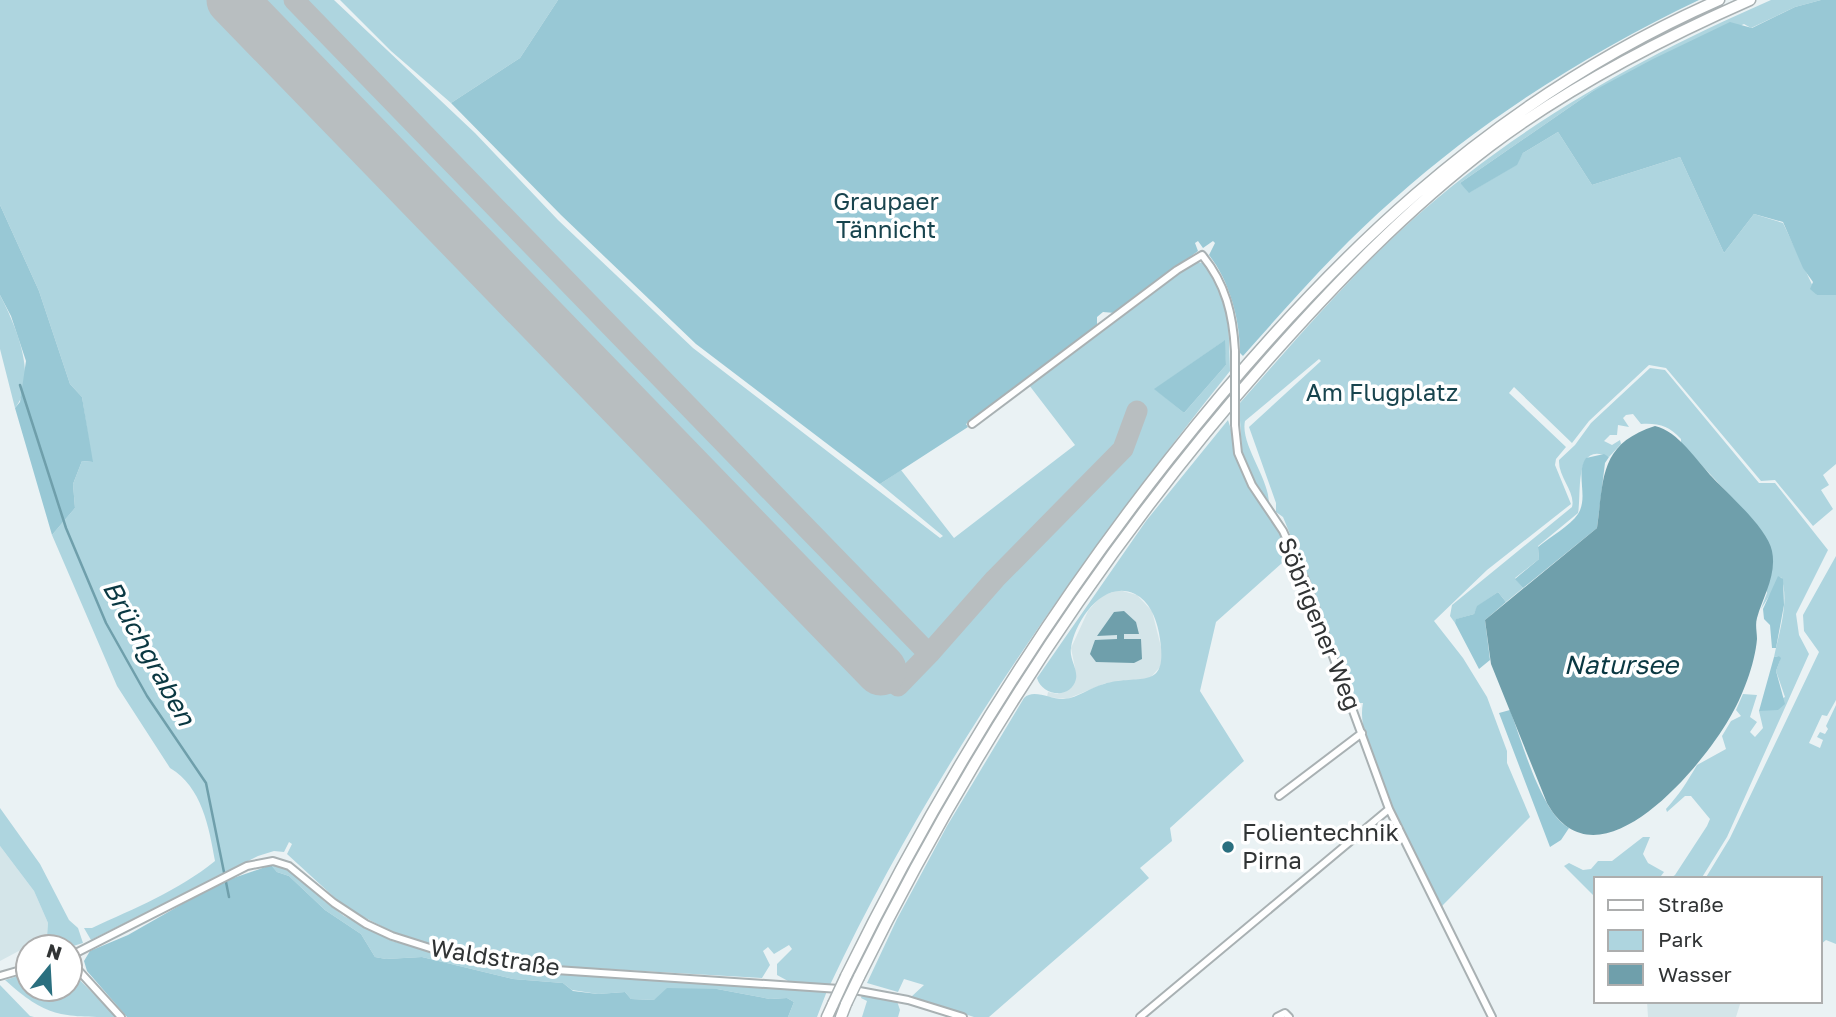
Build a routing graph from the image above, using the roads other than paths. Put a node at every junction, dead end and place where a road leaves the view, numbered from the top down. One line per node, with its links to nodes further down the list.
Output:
1 (1719, 0): 10 (highway, bridge)
2 (1750, 0): 11 (highway, bridge)
3 (972, 424): 4 (street, Söbrigener Weg, bridge)
4 (1362, 733): 5 (street); 6 (street, Söbrigener Weg)
5 (1279, 796)
6 (1389, 809): 13 (street); 16 (street, Söbrigener Weg)
7 (84, 951): 12 (street, Waldstraße)
8 (84, 974): 9 (street)
9 (121, 1017)
10 (827, 1017)
11 (841, 1017)
12 (963, 1017)
13 (1140, 1017)
14 (1277, 1017): 15 (street)
15 (1289, 1017)
16 (1492, 1017)

